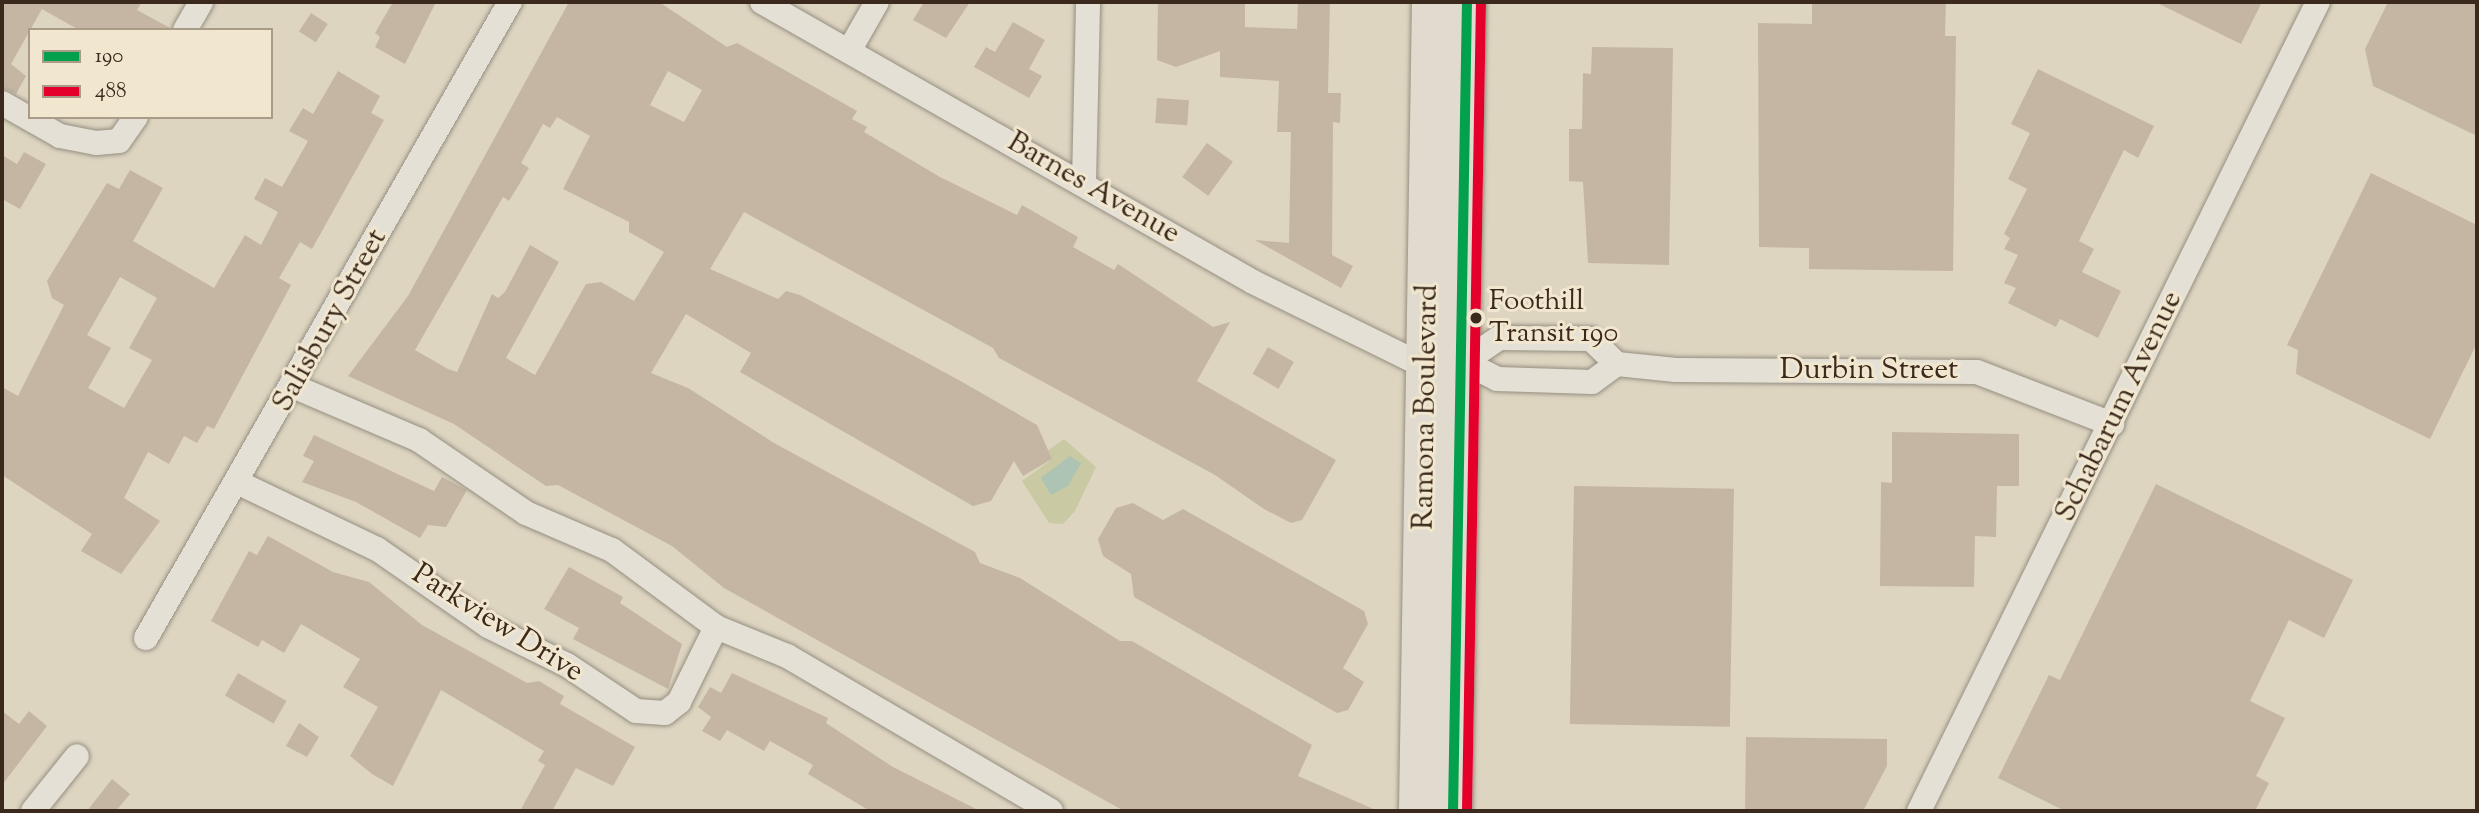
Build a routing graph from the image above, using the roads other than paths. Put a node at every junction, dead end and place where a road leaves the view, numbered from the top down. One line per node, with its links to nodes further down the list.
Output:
1 (201, 2): 9 (street)
2 (510, 2): 18 (street, Salisbury Street)
3 (762, 2): 10 (street, Barnes Avenue)
4 (877, 2): 10 (street)
5 (1088, 2): 15 (street)
6 (1431, 2): 17 (main road, Ramona Boulevard)
7 (1467, 2): 17 (main road, Ramona Boulevard)
8 (2318, 2): 19 (street, Schabarum Avenue)
9 (187, 28)
10 (849, 51): 15 (street, Barnes Avenue)
11 (2, 103): 12 (street)
12 (28, 118)
13 (30, 119): 14 (street)
14 (135, 119)
15 (1084, 182): 17 (street, Barnes Avenue)
16 (1617, 364): 17 (street); 17 (street); 19 (street, Durbin Street)
17 (1446, 365): 26 (main road, Ramona Boulevard); 27 (main road, Ramona Boulevard)
18 (295, 387): 20 (street, Salisbury Street); 21 (street)
19 (2112, 424): 28 (street, Schabarum Avenue)
20 (239, 483): 21 (street, Parkview Drive); 22 (street, Salisbury Street)
21 (716, 627): 25 (street)
22 (146, 638)
23 (78, 756): 24 (street)
24 (33, 811)
25 (1051, 811)
26 (1418, 811)
27 (1453, 811)
28 (1919, 811)

